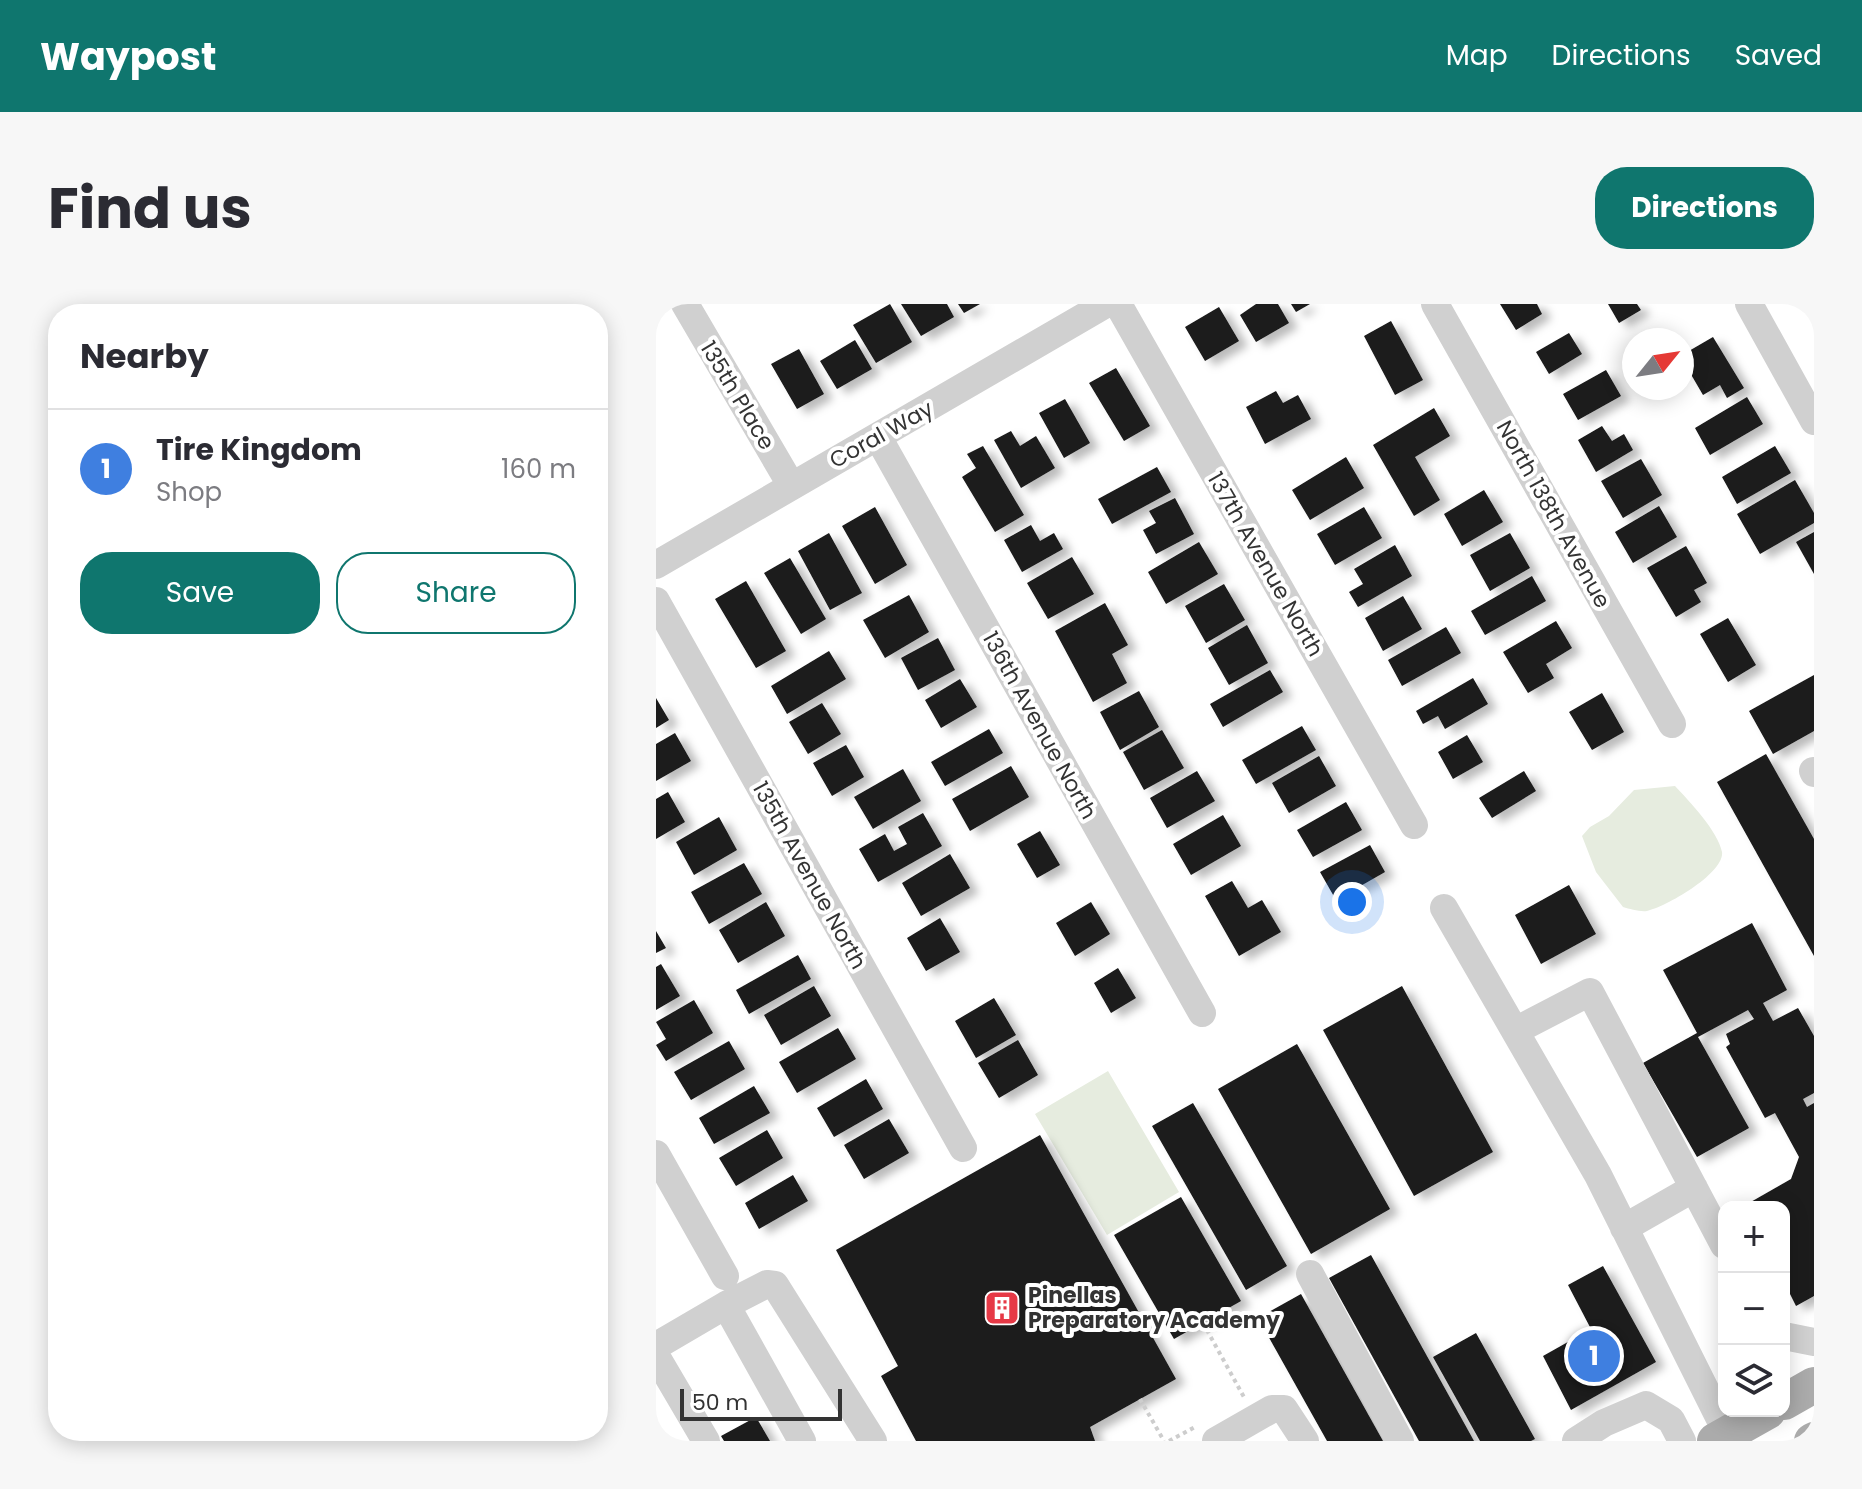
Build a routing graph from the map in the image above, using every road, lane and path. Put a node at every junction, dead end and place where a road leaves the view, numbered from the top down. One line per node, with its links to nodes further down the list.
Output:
1 (685, 304): 8 (street, 135th Place)
2 (1106, 304): 7 (street, Coral Way)
3 (1118, 304): 12 (street, 137th Avenue North)
4 (1435, 304): 11 (street, North 138th Avenue)
5 (1749, 304): 6 (street)
6 (1814, 421)
7 (878, 437): 8 (street, Coral Way); 14 (street, 136th Avenue North)
8 (791, 485): 9 (street, Coral Way)
9 (656, 565)
10 (656, 601): 16 (street, 135th Avenue North)
11 (1672, 724)
12 (1414, 825)
13 (1444, 908): 15 (street)
14 (1202, 1013)
15 (1515, 1031): 18 (street); 19 (street)
16 (963, 1148)
17 (656, 1154): 22 (street)
18 (1694, 1188): 19 (street); 20 (street)
19 (1624, 1228): 35 (street)
20 (1718, 1234)
21 (1310, 1274): 41 (street)
22 (725, 1276)
23 (726, 1305): 27 (street); 37 (street); 38 (street)
24 (1203, 1323): 32 (path)
25 (1790, 1337): 26 (street)
26 (1814, 1342)
27 (656, 1346)
28 (656, 1356): 36 (street)
29 (1814, 1385): 31 (main road)
30 (1140, 1399): 39 (path)
31 (1790, 1399)
32 (1233, 1405)
33 (1759, 1417): 35 (main road)
34 (1212, 1430): 39 (path); 40 (street)
35 (1725, 1439)
36 (706, 1441)
37 (802, 1441)
38 (873, 1441)
39 (1167, 1441)
40 (1305, 1441)
41 (1400, 1441)
42 (1576, 1441): 43 (street)
43 (1682, 1441)

